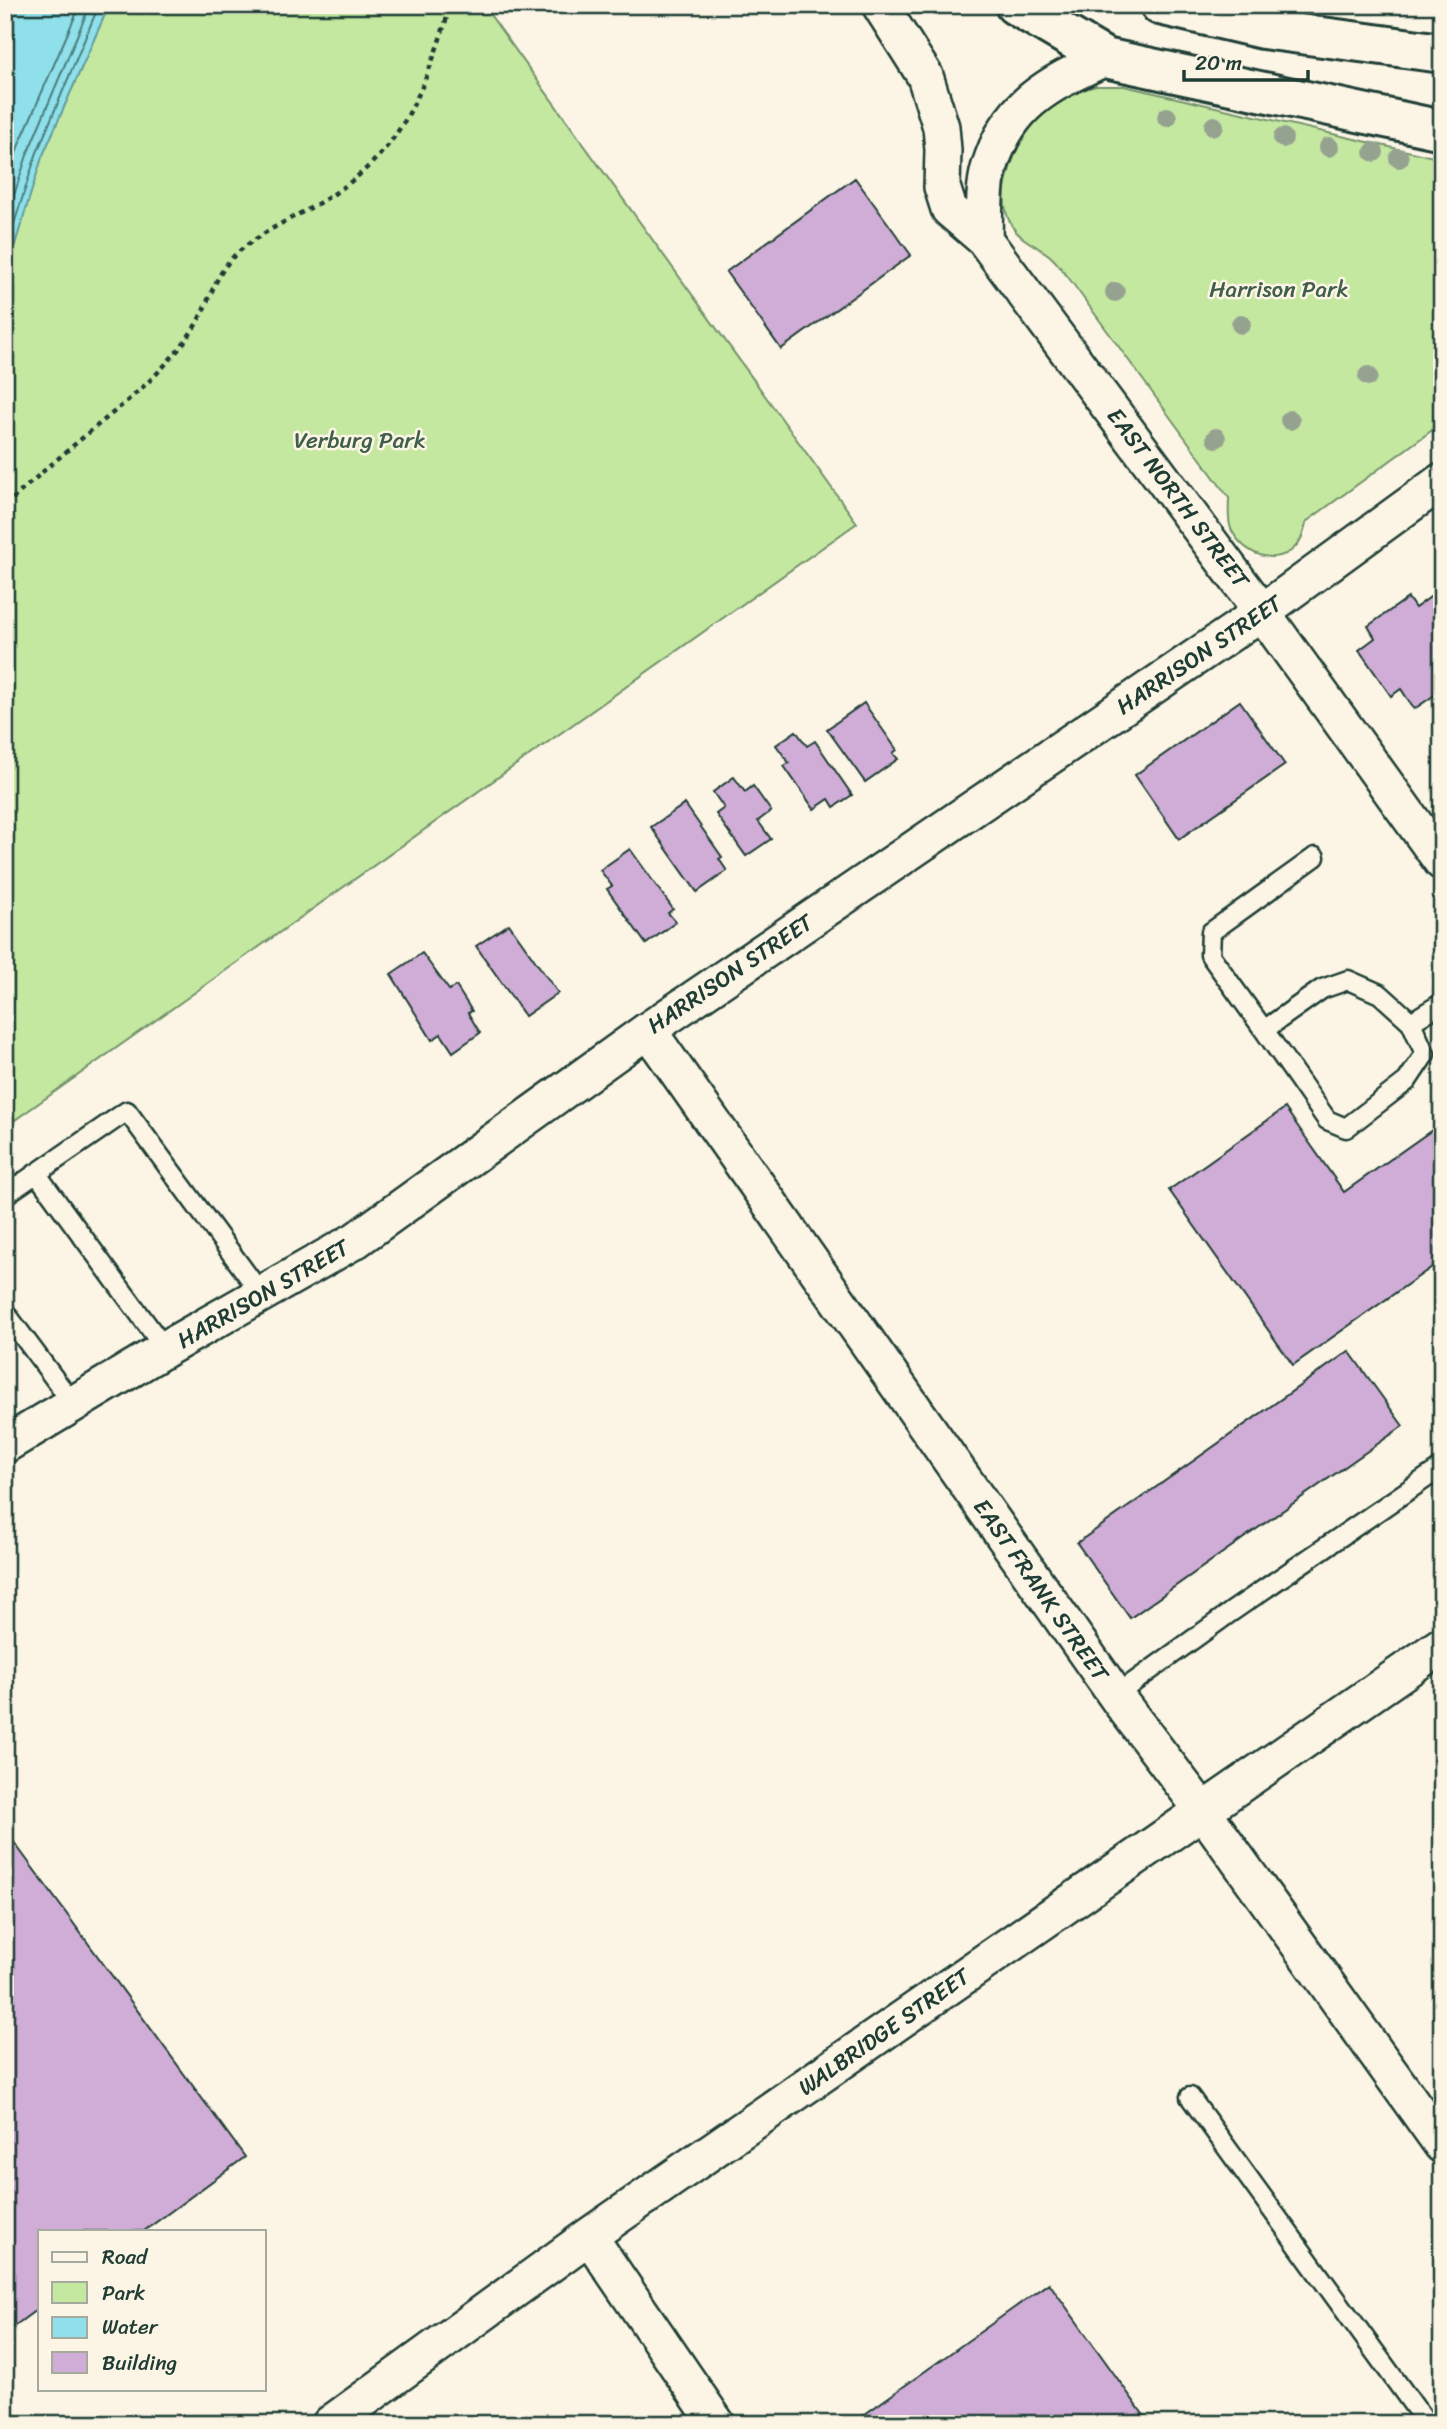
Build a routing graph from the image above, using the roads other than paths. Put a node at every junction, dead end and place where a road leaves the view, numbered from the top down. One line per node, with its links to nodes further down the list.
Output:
1 (880, 5): 7 (street, EAST NORTH STREET)
2 (1015, 5): 5 (street)
3 (1160, 5): 4 (street)
4 (1442, 53)
5 (1105, 58): 6 (street); 7 (street)
6 (1442, 130)
7 (984, 239): 9 (street, EAST NORTH STREET)
8 (1442, 481): 9 (street, HARRISON STREET)
9 (1262, 612): 11 (street, EAST NORTH STREET); 14 (street, HARRISON STREET)
10 (1315, 857): 15 (lane)
11 (1442, 862)
12 (1442, 1003): 13 (lane)
13 (1411, 1022): 15 (lane); 15 (lane)
14 (648, 1030): 18 (street, HARRISON STREET); 25 (street, EAST FRANK STREET)
15 (1264, 1030)
16 (36, 1173): 17 (lane); 18 (lane); 20 (lane)
17 (5, 1195)
18 (262, 1296): 20 (street, HARRISON STREET)
19 (5, 1312): 21 (lane)
20 (166, 1349): 21 (street, HARRISON STREET)
21 (74, 1405): 22 (street, HARRISON STREET)
22 (5, 1445)
23 (1442, 1467): 25 (lane)
24 (1442, 1645): 26 (street, WALBRIDGE STREET)
25 (1116, 1695): 26 (street, EAST FRANK STREET)
26 (1203, 1811): 28 (street, EAST FRANK STREET); 29 (street, WALBRIDGE STREET)
27 (1190, 2097): 32 (lane)
28 (1442, 2145)
29 (589, 2236): 30 (street, WALBRIDGE STREET); 31 (street)
30 (330, 2424)
31 (717, 2424)
32 (1427, 2424)

